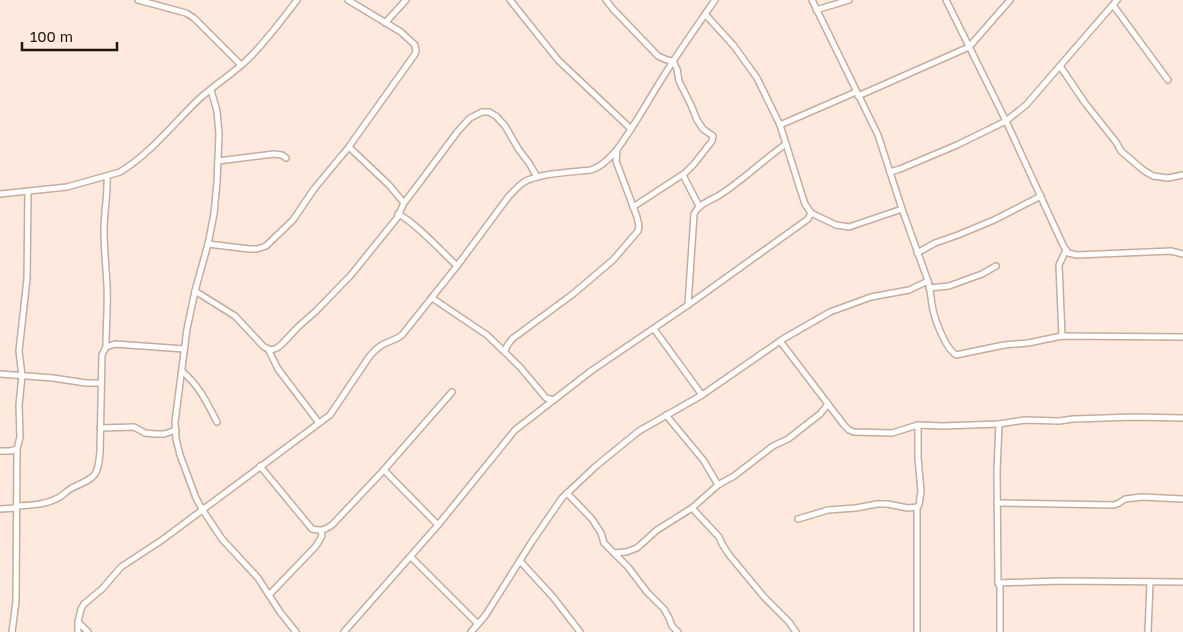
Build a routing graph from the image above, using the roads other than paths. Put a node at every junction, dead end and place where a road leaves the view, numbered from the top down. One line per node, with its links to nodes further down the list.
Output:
1 (138, 0): 19 (street)
2 (297, 0): 19 (street)
3 (348, 0): 16 (street)
4 (406, 0): 16 (street)
5 (510, 0): 26 (street)
6 (606, 0): 18 (street)
7 (715, 0): 15 (street)
8 (812, 0): 14 (street)
9 (849, 0): 14 (street)
10 (946, 0): 17 (street)
11 (1010, 0): 17 (street)
12 (1117, 0): 13 (street)
13 (1113, 5): 20 (street); 21 (street)
14 (816, 10): 23 (street)
15 (705, 14): 18 (street); 25 (street)
16 (385, 23): 28 (street)
17 (970, 47): 23 (street); 24 (street)
18 (673, 61): 26 (street); 35 (street)
19 (241, 65): 22 (street)
20 (1060, 66): 24 (street); 36 (street)
21 (1168, 80)
22 (211, 90): 32 (street); 37 (street)
23 (857, 94): 25 (street); 34 (street)
24 (1006, 121): 34 (street); 41 (street)
25 (780, 125): 27 (street)
26 (631, 129): 29 (street)
27 (786, 144): 43 (street); 46 (street)
28 (349, 147): 42 (street); 48 (street)
29 (618, 148): 30 (street); 33 (street)
30 (610, 157): 33 (street); 38 (street)
31 (286, 158): 32 (street)
32 (218, 161): 48 (street)
33 (616, 161): 44 (street)
34 (890, 172): 45 (street)
35 (683, 175): 43 (street); 44 (street)
36 (1183, 175)
37 (107, 176): 39 (street); 63 (street)
38 (538, 177): 42 (street); 52 (street)
39 (28, 191): 40 (street); 69 (street)
40 (0, 194)
41 (1040, 196): 49 (street); 50 (street)
42 (404, 203): 47 (street)
43 (699, 206): 58 (street)
44 (633, 207): 66 (street)
45 (902, 209): 46 (street); 50 (street)
46 (811, 213): 58 (street)
47 (398, 214): 52 (street); 64 (street)
48 (208, 244): 56 (street)
49 (1066, 250): 51 (street); 60 (street)
50 (918, 253): 54 (street)
51 (1183, 254)
52 (457, 266): 57 (street)
53 (996, 266): 55 (street)
54 (928, 281): 55 (street); 62 (street)
55 (929, 288): 60 (street)
56 (195, 291): 64 (street); 65 (street)
57 (432, 298): 66 (street); 80 (street)
58 (688, 305): 59 (street)
59 (654, 329): 72 (street); 74 (street)
60 (1062, 336): 61 (street)
61 (1183, 337)
62 (780, 341): 72 (street); 75 (street)
63 (106, 347): 65 (street); 70 (street)
64 (268, 348): 80 (street)
65 (184, 349): 67 (street)
66 (505, 352): 73 (street)
67 (182, 371): 79 (street); 84 (street)
68 (0, 374): 69 (street)
69 (22, 376): 70 (street); 85 (street)
70 (101, 383): 83 (street)
71 (452, 392): 88 (street)
72 (702, 395): 77 (street)
73 (546, 398): 74 (street); 76 (street)
74 (554, 400): 76 (street)
75 (828, 404): 82 (street); 89 (street)
76 (546, 406): 99 (street)
77 (666, 415): 89 (street); 90 (street)
78 (1183, 418): 81 (street)
79 (217, 422)
80 (319, 423): 87 (street)
81 (999, 424): 82 (street); 92 (street)
82 (918, 425): 94 (street)
83 (100, 428): 84 (street); 93 (street)
84 (176, 430): 96 (street)
85 (16, 449): 86 (street); 93 (street)
86 (0, 451)
87 (260, 466): 96 (street); 100 (street)
88 (384, 470): 99 (street); 100 (street)
89 (718, 485): 95 (street)
90 (567, 493): 101 (street); 103 (street)
91 (1183, 499): 92 (street)
92 (997, 503): 106 (street)
93 (16, 507): 97 (street); 110 (street)
94 (917, 507): 98 (street); 118 (street)
95 (692, 508): 101 (street); 117 (street)
96 (202, 509): 107 (street); 108 (street)
97 (0, 510)
98 (798, 519)
99 (438, 525): 102 (street)
100 (322, 531): 107 (street)
101 (614, 553): 116 (street)
102 (411, 557): 109 (street); 114 (street)
103 (520, 561): 109 (street); 115 (street)
104 (1150, 582): 105 (street); 106 (street); 120 (street)
105 (1183, 582)
106 (998, 583): 119 (street)
107 (269, 595): 113 (street)
108 (78, 622): 111 (street); 112 (street)
109 (476, 629)
110 (12, 632)
111 (78, 632)
112 (88, 632)
113 (296, 632)
114 (344, 632)
115 (580, 632)
116 (678, 632)
117 (796, 632)
118 (917, 632)
119 (1000, 632)
120 (1148, 632)

